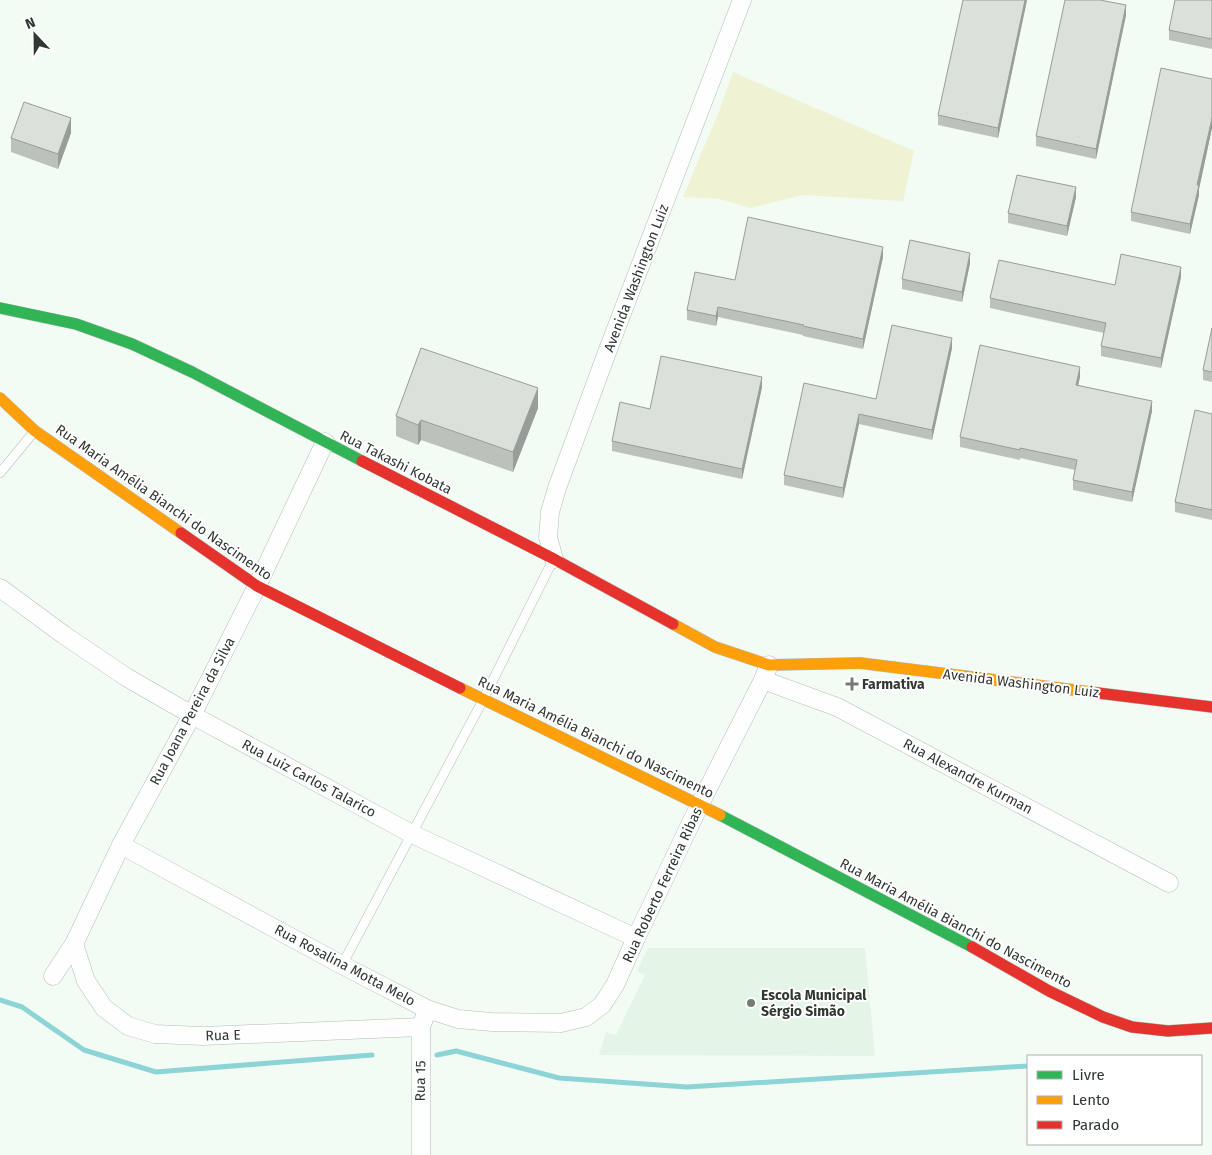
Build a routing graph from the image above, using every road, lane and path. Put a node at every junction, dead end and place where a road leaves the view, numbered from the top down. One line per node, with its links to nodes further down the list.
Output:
1 (742, 0): 7 (street, Avenida Washington Luiz)
2 (0, 308): 5 (street, Rua Takashi Kobata)
3 (0, 398): 4 (street, Rua Maria Amélia Bianchi do Nascimento)
4 (35, 430): 6 (lane); 8 (street, Rua Maria Amélia Bianchi do Nascimento)
5 (325, 442): 7 (street, Rua Takashi Kobata); 8 (street, Rua Joana Pereira da Silva)
6 (0, 473)
7 (554, 559): 10 (street, Rua Takashi Kobata); 11 (lane)
8 (257, 586): 11 (street, Rua Maria Amélia Bianchi do Nascimento); 13 (street, Rua Joana Pereira da Silva)
9 (0, 588): 13 (street, Rua Luiz Carlos Talarico)
10 (766, 673): 12 (street, Avenida Washington Luiz); 14 (street, Rua Roberto Ferreira Ribas); 17 (street, Rua Alexandre Kurman)
11 (483, 700): 14 (street, Rua Maria Amélia Bianchi do Nascimento); 15 (lane)
12 (1212, 707)
13 (192, 715): 15 (street, Rua Luiz Carlos Talarico); 16 (street, Rua Joana Pereira da Silva)
14 (700, 804): 18 (street, Rua Roberto Ferreira Ribas); 25 (street, Rua Maria Amélia Bianchi do Nascimento)
15 (412, 834): 18 (street, Rua Luiz Carlos Talarico); 20 (lane)
16 (121, 844): 19 (street, Rua Joana Pereira da Silva); 20 (street, Rua Rosalina Motta Melo)
17 (1169, 882)
18 (636, 938): 23 (street, Rua Roberto Ferreira Ribas)
19 (74, 944): 21 (street, Rua Joana Pereira da Silva); 24 (street, Rua E)
20 (342, 964): 22 (street, Rua Rosalina Motta Melo)
21 (53, 976)
22 (427, 1009): 23 (street, Rua Rosalina Motta Melo); 24 (street, Rua 15)
23 (586, 1017)
24 (421, 1027): 26 (street, Rua 15)
25 (1212, 1028)
26 (421, 1155)

